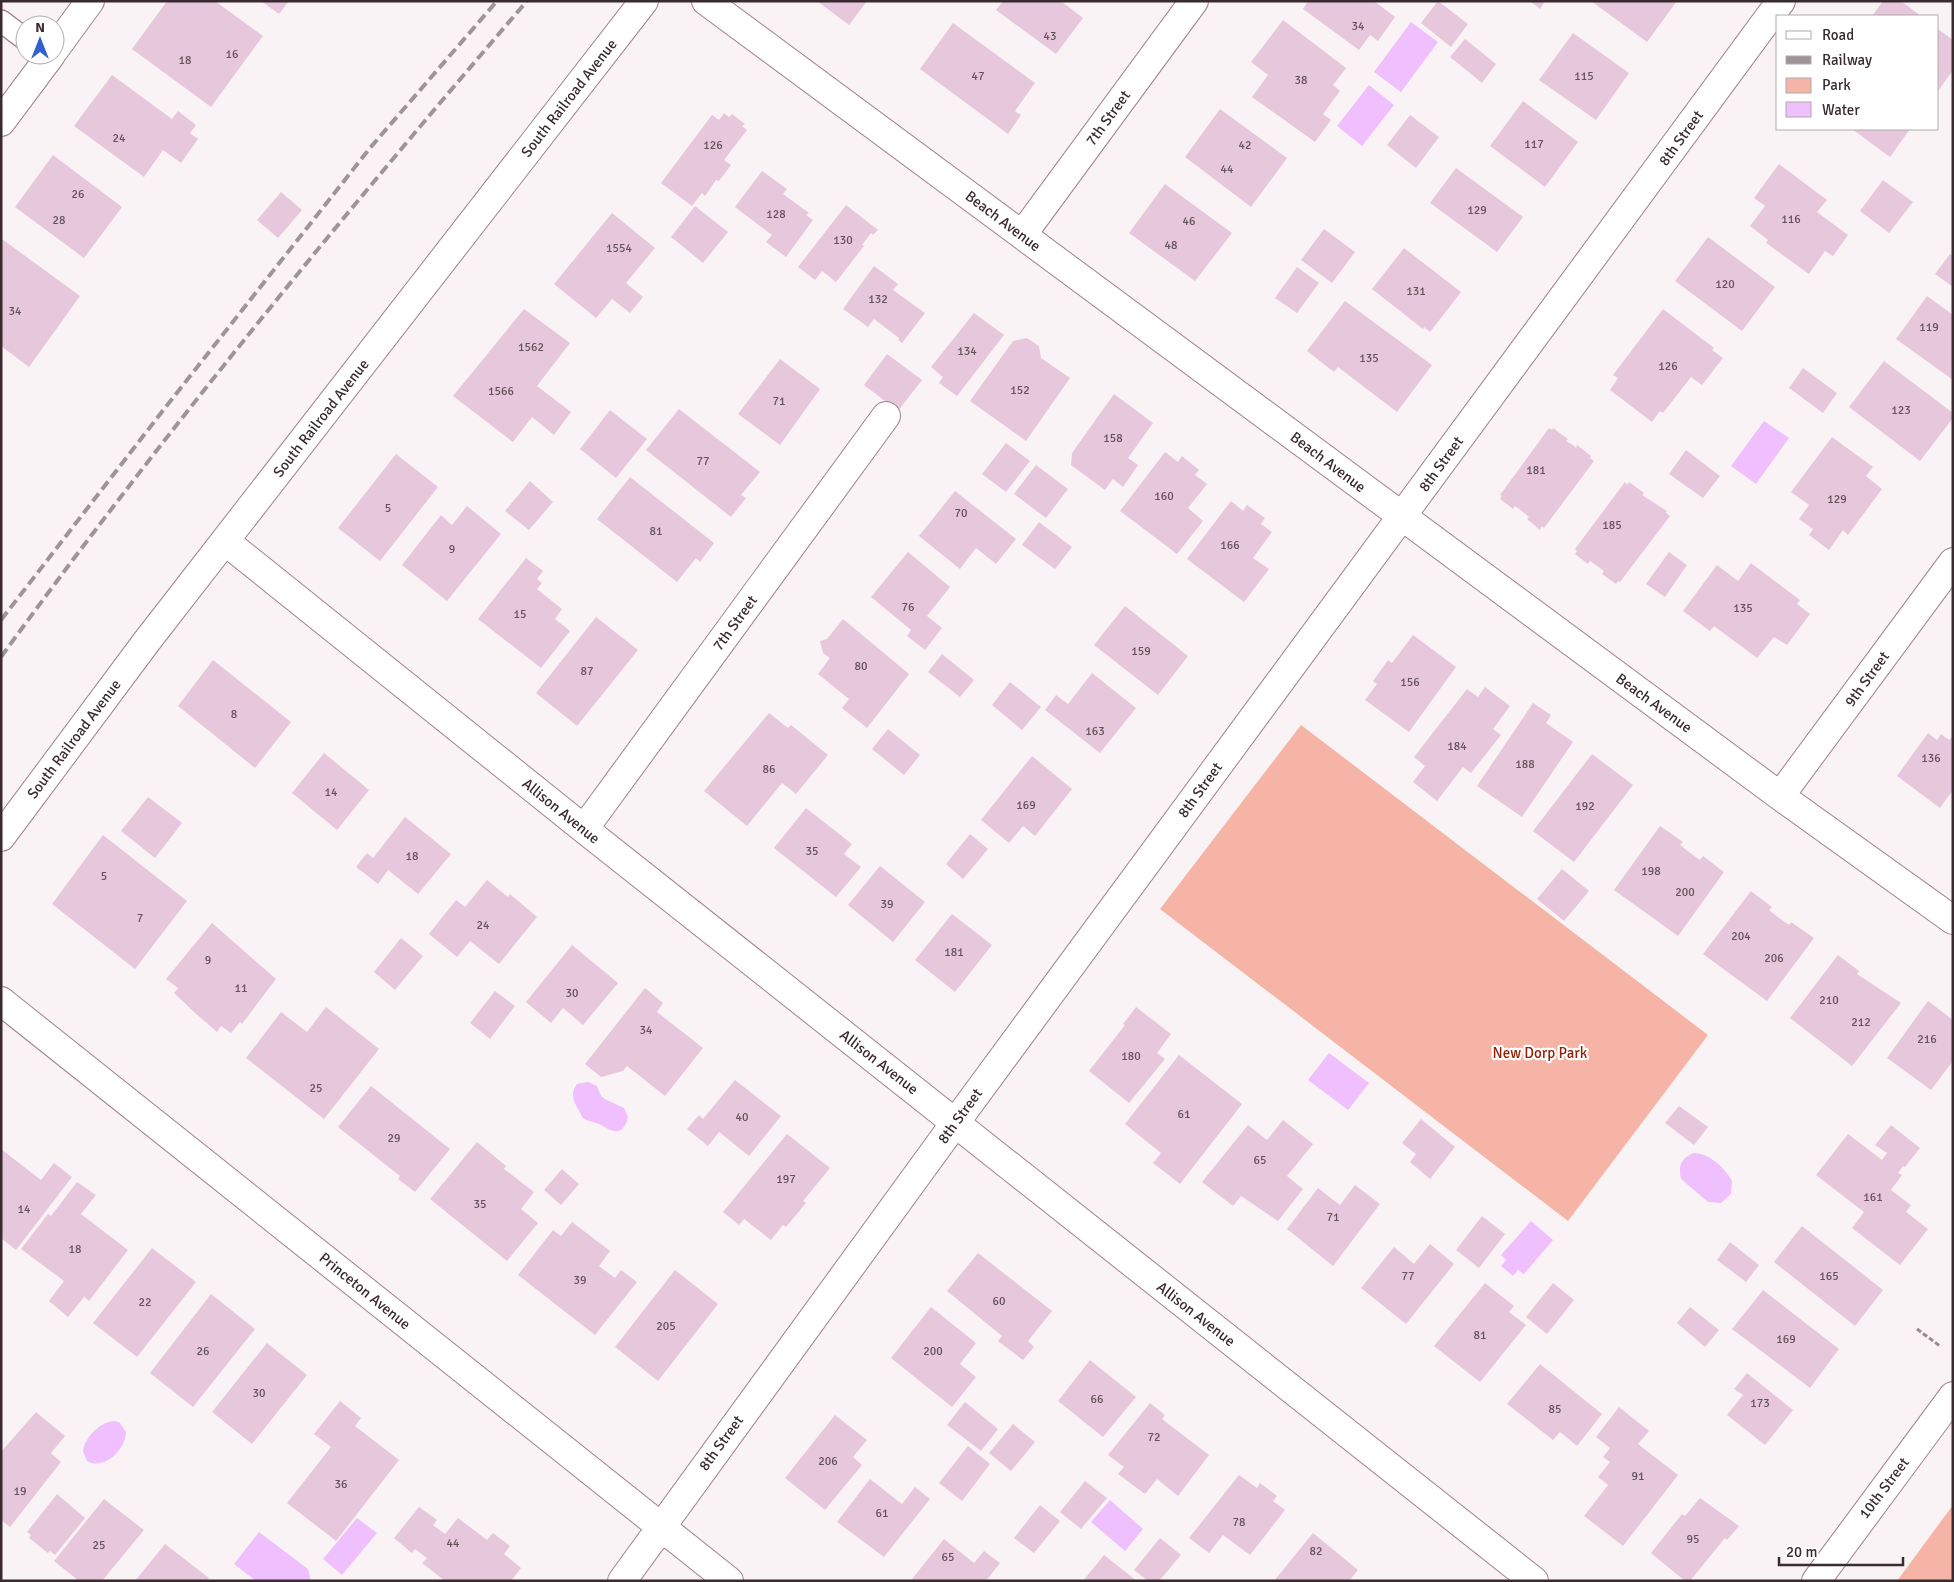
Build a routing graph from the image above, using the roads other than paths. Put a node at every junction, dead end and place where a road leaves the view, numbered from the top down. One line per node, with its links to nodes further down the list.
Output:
1 (90, 1): 8 (street)
2 (644, 1): 14 (street, South Railroad Avenue)
3 (706, 1): 11 (street, Beach Avenue)
4 (1194, 1): 11 (street, 7th Street)
5 (1782, 1): 13 (street, 8th Street)
6 (1, 21): 7 (lane)
7 (15, 32)
8 (65, 34)
9 (42, 65): 10 (street)
10 (1, 122)
11 (1022, 235): 13 (street, Beach Avenue)
12 (886, 416): 17 (street, 7th Street)
13 (1402, 517): 16 (street, Beach Avenue); 21 (street, 8th Street)
14 (225, 541): 17 (street, Allison Avenue); 18 (street, South Railroad Avenue)
15 (1953, 562): 16 (street, 9th Street)
16 (1780, 796): 19 (street, Beach Avenue)
17 (584, 829): 21 (street, Allison Avenue)
18 (1, 837)
19 (1953, 920)
20 (1, 1001): 23 (street, Princeton Avenue)
21 (955, 1123): 23 (street, 8th Street); 26 (street, Allison Avenue)
22 (1953, 1396): 27 (street, 10th Street)
23 (660, 1527): 24 (street, 8th Street); 25 (street, Princeton Avenue)
24 (622, 1581)
25 (729, 1581)
26 (1534, 1581)
27 (1816, 1581)

